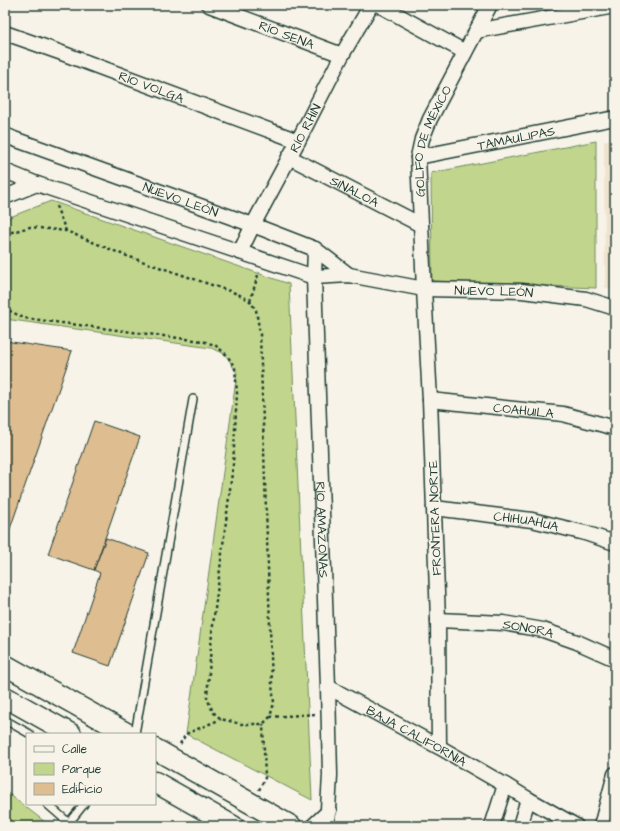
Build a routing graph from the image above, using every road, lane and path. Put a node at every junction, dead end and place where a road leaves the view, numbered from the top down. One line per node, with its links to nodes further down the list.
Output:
1 (210, 5): 9 (street, RÍO SENA)
2 (371, 5): 9 (street, RÍO RHIN)
3 (379, 5): 8 (street)
4 (490, 5): 6 (street, GOLFO DE MÉXICO)
5 (615, 6): 6 (street)
6 (476, 31): 8 (street, GOLFO DE MÉXICO)
7 (5, 33): 12 (street, RÍO VOLGA)
8 (465, 52): 14 (street, GOLFO DE MÉXICO)
9 (342, 55): 12 (street, RÍO RHIN)
10 (615, 118): 14 (street, TAMAULIPAS)
11 (5, 135): 18 (street, NUEVO LEÓN)
12 (298, 141): 13 (street, RÍO RHIN)
13 (289, 157): 18 (street, RÍO RHIN); 19 (street, SINALOA)
14 (418, 157): 19 (street, GOLFO DE MÉXICO)
15 (5, 171): 16 (street, NUEVO LEÓN)
16 (43, 186): 17 (street); 20 (path); 23 (street, NUEVO LEÓN)
17 (5, 197)
18 (253, 224): 22 (street, NUEVO LEÓN); 23 (street, RÍO RHIN)
19 (421, 225): 27 (street, GOLFO DE MÉXICO)
20 (66, 231): 21 (path); 28 (path)
21 (5, 234)
22 (315, 249): 25 (street, NUEVO LEÓN); 26 (street, RÍO AMAZONAS)
23 (240, 252): 24 (street, NUEVO LEÓN)
24 (262, 260): 26 (street, NUEVO LEÓN); 28 (path)
25 (349, 275): 26 (street, NUEVO LEÓN); 27 (street, NUEVO LEÓN)
26 (314, 277): 38 (street, RÍO AMAZONAS)
27 (424, 289): 29 (street, NUEVO LEÓN); 31 (street, FRONTERA NORTE)
28 (250, 301): 41 (path)
29 (615, 308)
30 (192, 399): 48 (lane)
31 (430, 400): 32 (street, COAHUILA); 33 (street, FRONTERA NORTE)
32 (615, 428)
33 (434, 508): 34 (street, CHIHUAHUA); 35 (street, FRONTERA NORTE)
34 (615, 543)
35 (438, 620): 36 (street, SONORA); 49 (street, FRONTERA NORTE)
36 (615, 659)
37 (5, 665): 47 (street)
38 (328, 687): 40 (street, RÍO AMAZONAS); 49 (street, BAJA CALIFORNIA)
39 (10, 711): 45 (lane); 46 (street)
40 (329, 713): 41 (path); 58 (street, RÍO AMAZONAS)
41 (270, 717): 44 (path)
42 (221, 719): 50 (path)
43 (241, 724): 44 (path)
44 (264, 724): 55 (path)
45 (29, 733)
46 (68, 733)
47 (126, 733)
48 (135, 733)
49 (439, 747): 53 (street, BAJA CALIFORNIA)
50 (163, 754): 55 (street)
51 (615, 774): 67 (street)
52 (156, 783): 60 (street)
53 (505, 785): 54 (street, BAJA CALIFORNIA); 64 (street)
54 (528, 799): 65 (street); 66 (street, BAJA CALIFORNIA)
55 (252, 804): 61 (street)
56 (48, 805): 59 (lane)
57 (83, 805): 59 (lane)
58 (329, 811): 62 (street); 63 (street, RÍO AMAZONAS)
59 (68, 824)
60 (233, 826)
61 (291, 826)
62 (313, 826)
63 (327, 826)
64 (492, 826)
65 (520, 826)
66 (576, 826)
67 (601, 826)

